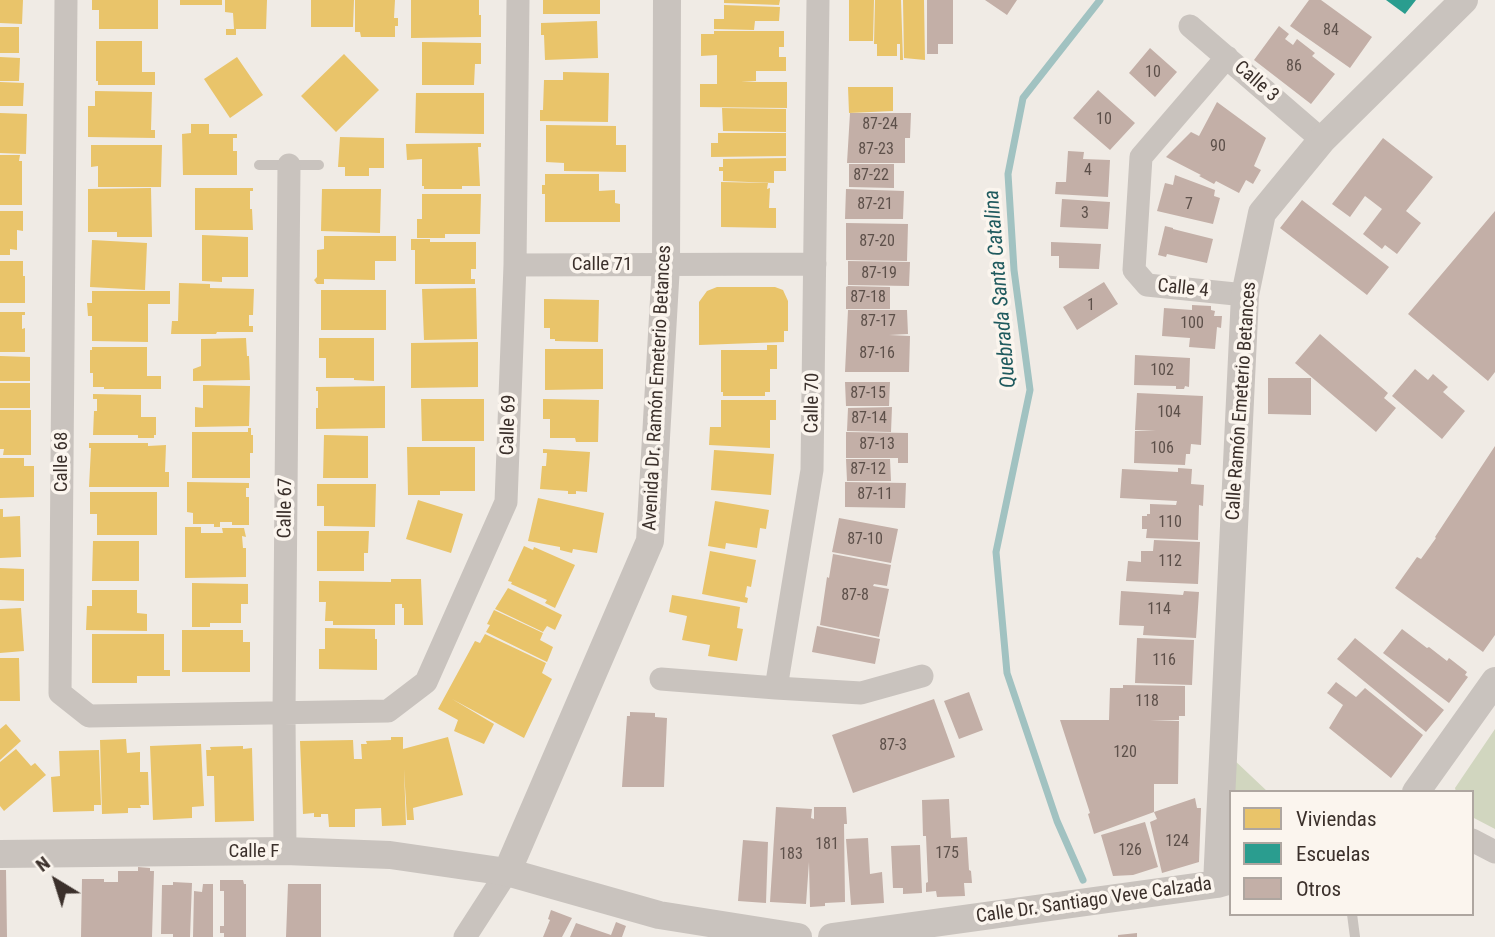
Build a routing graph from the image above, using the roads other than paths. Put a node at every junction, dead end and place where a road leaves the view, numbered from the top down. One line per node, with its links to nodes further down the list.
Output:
1 (66, 0): 20 (street, Calle 68)
2 (517, 0): 13 (street, Calle 69)
3 (667, 0): 14 (street, Avenida Dr. Ramón Emeterio Betances)
4 (818, 0): 12 (street, Calle 70)
5 (1464, 0): 8 (street, Calle Ramón Emeterio Betances)
6 (1190, 26): 7 (street, Calle 3)
7 (1227, 57): 8 (street, Calle 3); 15 (street, Calle 4)
8 (1322, 140): 15 (street, Calle Ramón Emeterio Betances)
9 (258, 164): 10 (lane)
10 (289, 165): 11 (lane); 20 (street, Calle 67)
11 (318, 165)
12 (815, 264): 14 (street, Calle 71); 19 (street, Calle 70)
13 (515, 265): 14 (street, Calle 71); 20 (street, Calle 69)
14 (666, 265): 26 (street, Avenida Dr. Ramón Emeterio Betances)
15 (1245, 295): 27 (street, Calle Ramón Emeterio Betances)
16 (922, 676): 19 (street)
17 (661, 679): 19 (street)
18 (1495, 681): 21 (street)
19 (776, 688)
20 (284, 713): 23 (street, Calle 67)
21 (1417, 790)
22 (1474, 840): 24 (street)
23 (285, 851): 25 (street, Calle F); 26 (street, Calle F)
24 (1495, 852)
25 (0, 855)
26 (507, 872): 29 (street); 30 (street)
27 (1224, 882): 31 (street, Calle Dr. Santiago Veve Calzada)
28 (1352, 916): 32 (lane)
29 (465, 937)
30 (798, 937)
31 (832, 937)
32 (1355, 937)

